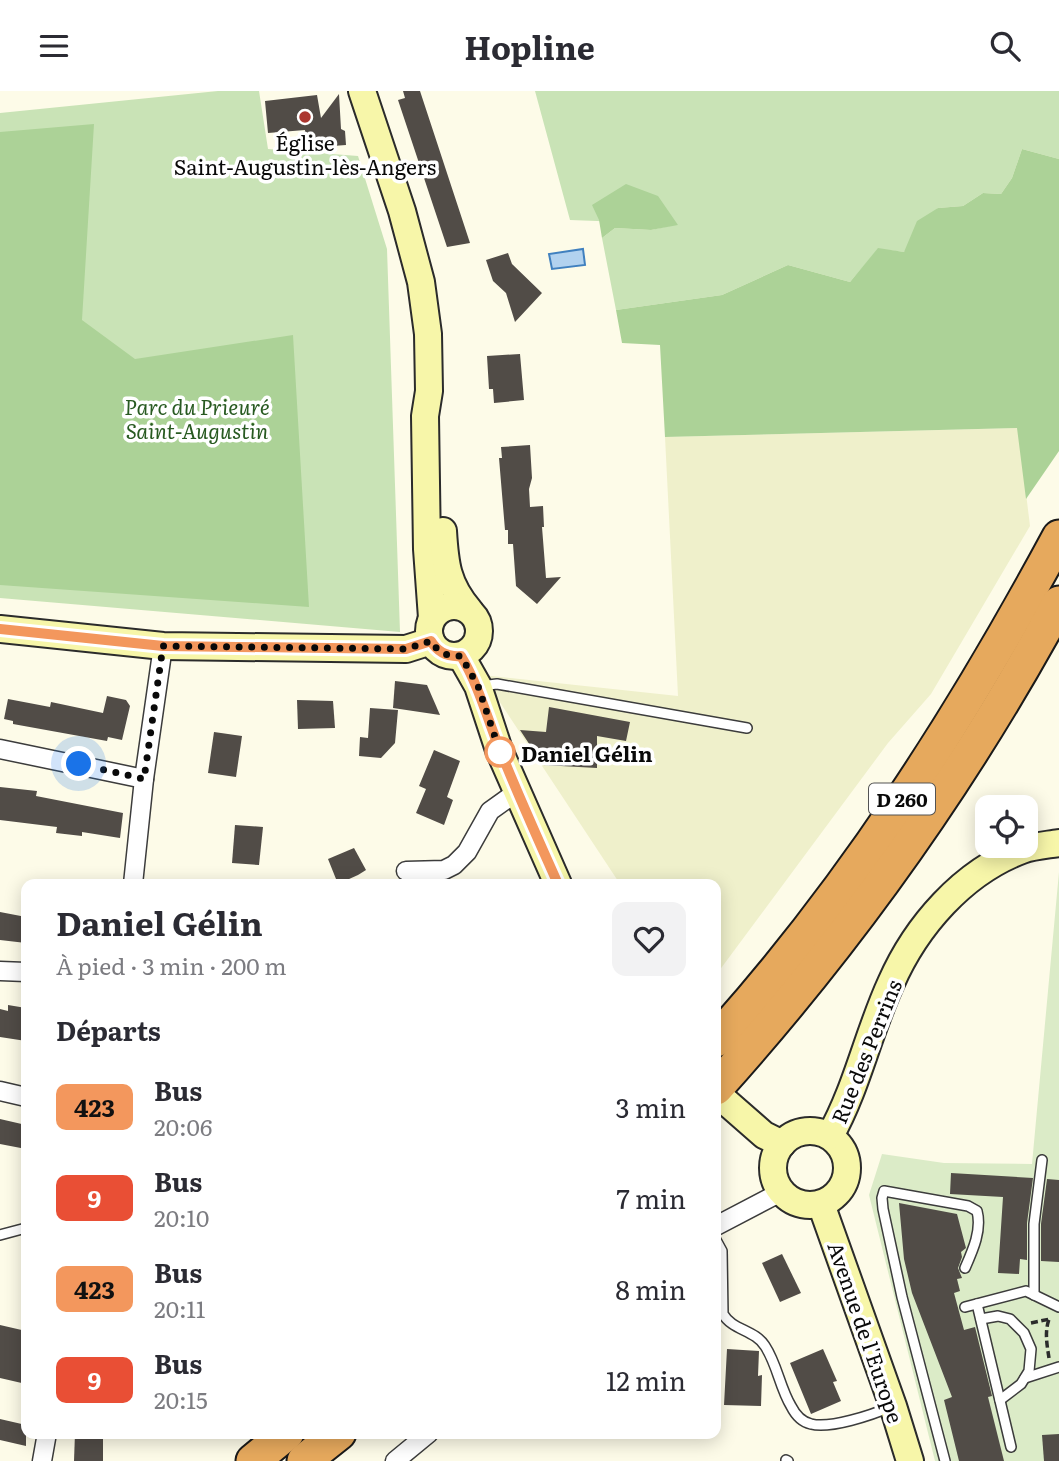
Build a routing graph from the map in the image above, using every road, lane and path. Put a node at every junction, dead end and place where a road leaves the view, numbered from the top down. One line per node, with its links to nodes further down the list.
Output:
1 (362, 91): 2 (street)
2 (429, 391): 5 (street); 7 (street)
3 (1059, 537): 21 (highway, D 260)
4 (1059, 603): 22 (highway, D 260)
5 (469, 610): 7 (street); 9 (street)
6 (0, 629): 8 (street)
7 (432, 630): 8 (street); 9 (street)
8 (163, 646): 13 (street)
9 (461, 656): 10 (street)
10 (478, 686): 11 (lane); 14 (street)
11 (747, 728)
12 (0, 749): 13 (street)
13 (144, 779): 17 (street)
14 (518, 791): 16 (street); 18 (street)
15 (1059, 843): 26 (street, Rue des Perrins)
16 (406, 871)
17 (134, 879)
18 (556, 879)
19 (0, 971): 20 (street)
20 (21, 972)
21 (721, 1035)
22 (721, 1085)
23 (0, 1091): 24 (street)
24 (21, 1096)
25 (721, 1096): 27 (street)
26 (830, 1136): 27 (street); 30 (street)
27 (782, 1144): 29 (street)
28 (1042, 1160): 36 (lane)
29 (781, 1192): 30 (street); 31 (street)
30 (821, 1204): 44 (street, Avenue de l'Europe)
31 (721, 1223)
32 (21, 1229): 33 (lane)
33 (0, 1235)
34 (721, 1249): 44 (lane)
35 (965, 1268): 55 (lane)
36 (1034, 1295): 37 (lane); 38 (lane)
37 (977, 1304): 39 (lane); 40 (lane)
38 (1058, 1306): 41 (path)
39 (965, 1307)
40 (981, 1319): 42 (lane); 43 (lane)
41 (1055, 1368): 42 (lane)
42 (1025, 1378): 43 (lane)
43 (1000, 1400): 49 (lane)
44 (893, 1406): 54 (street, Avenue de l'Europe)
45 (46, 1439): 50 (street)
46 (280, 1439): 51 (highway)
47 (332, 1439): 52 (highway)
48 (422, 1439): 53 (street)
49 (1011, 1447)
50 (42, 1461)
51 (253, 1461)
52 (304, 1461)
53 (394, 1461)
54 (910, 1461)
55 (945, 1461)

